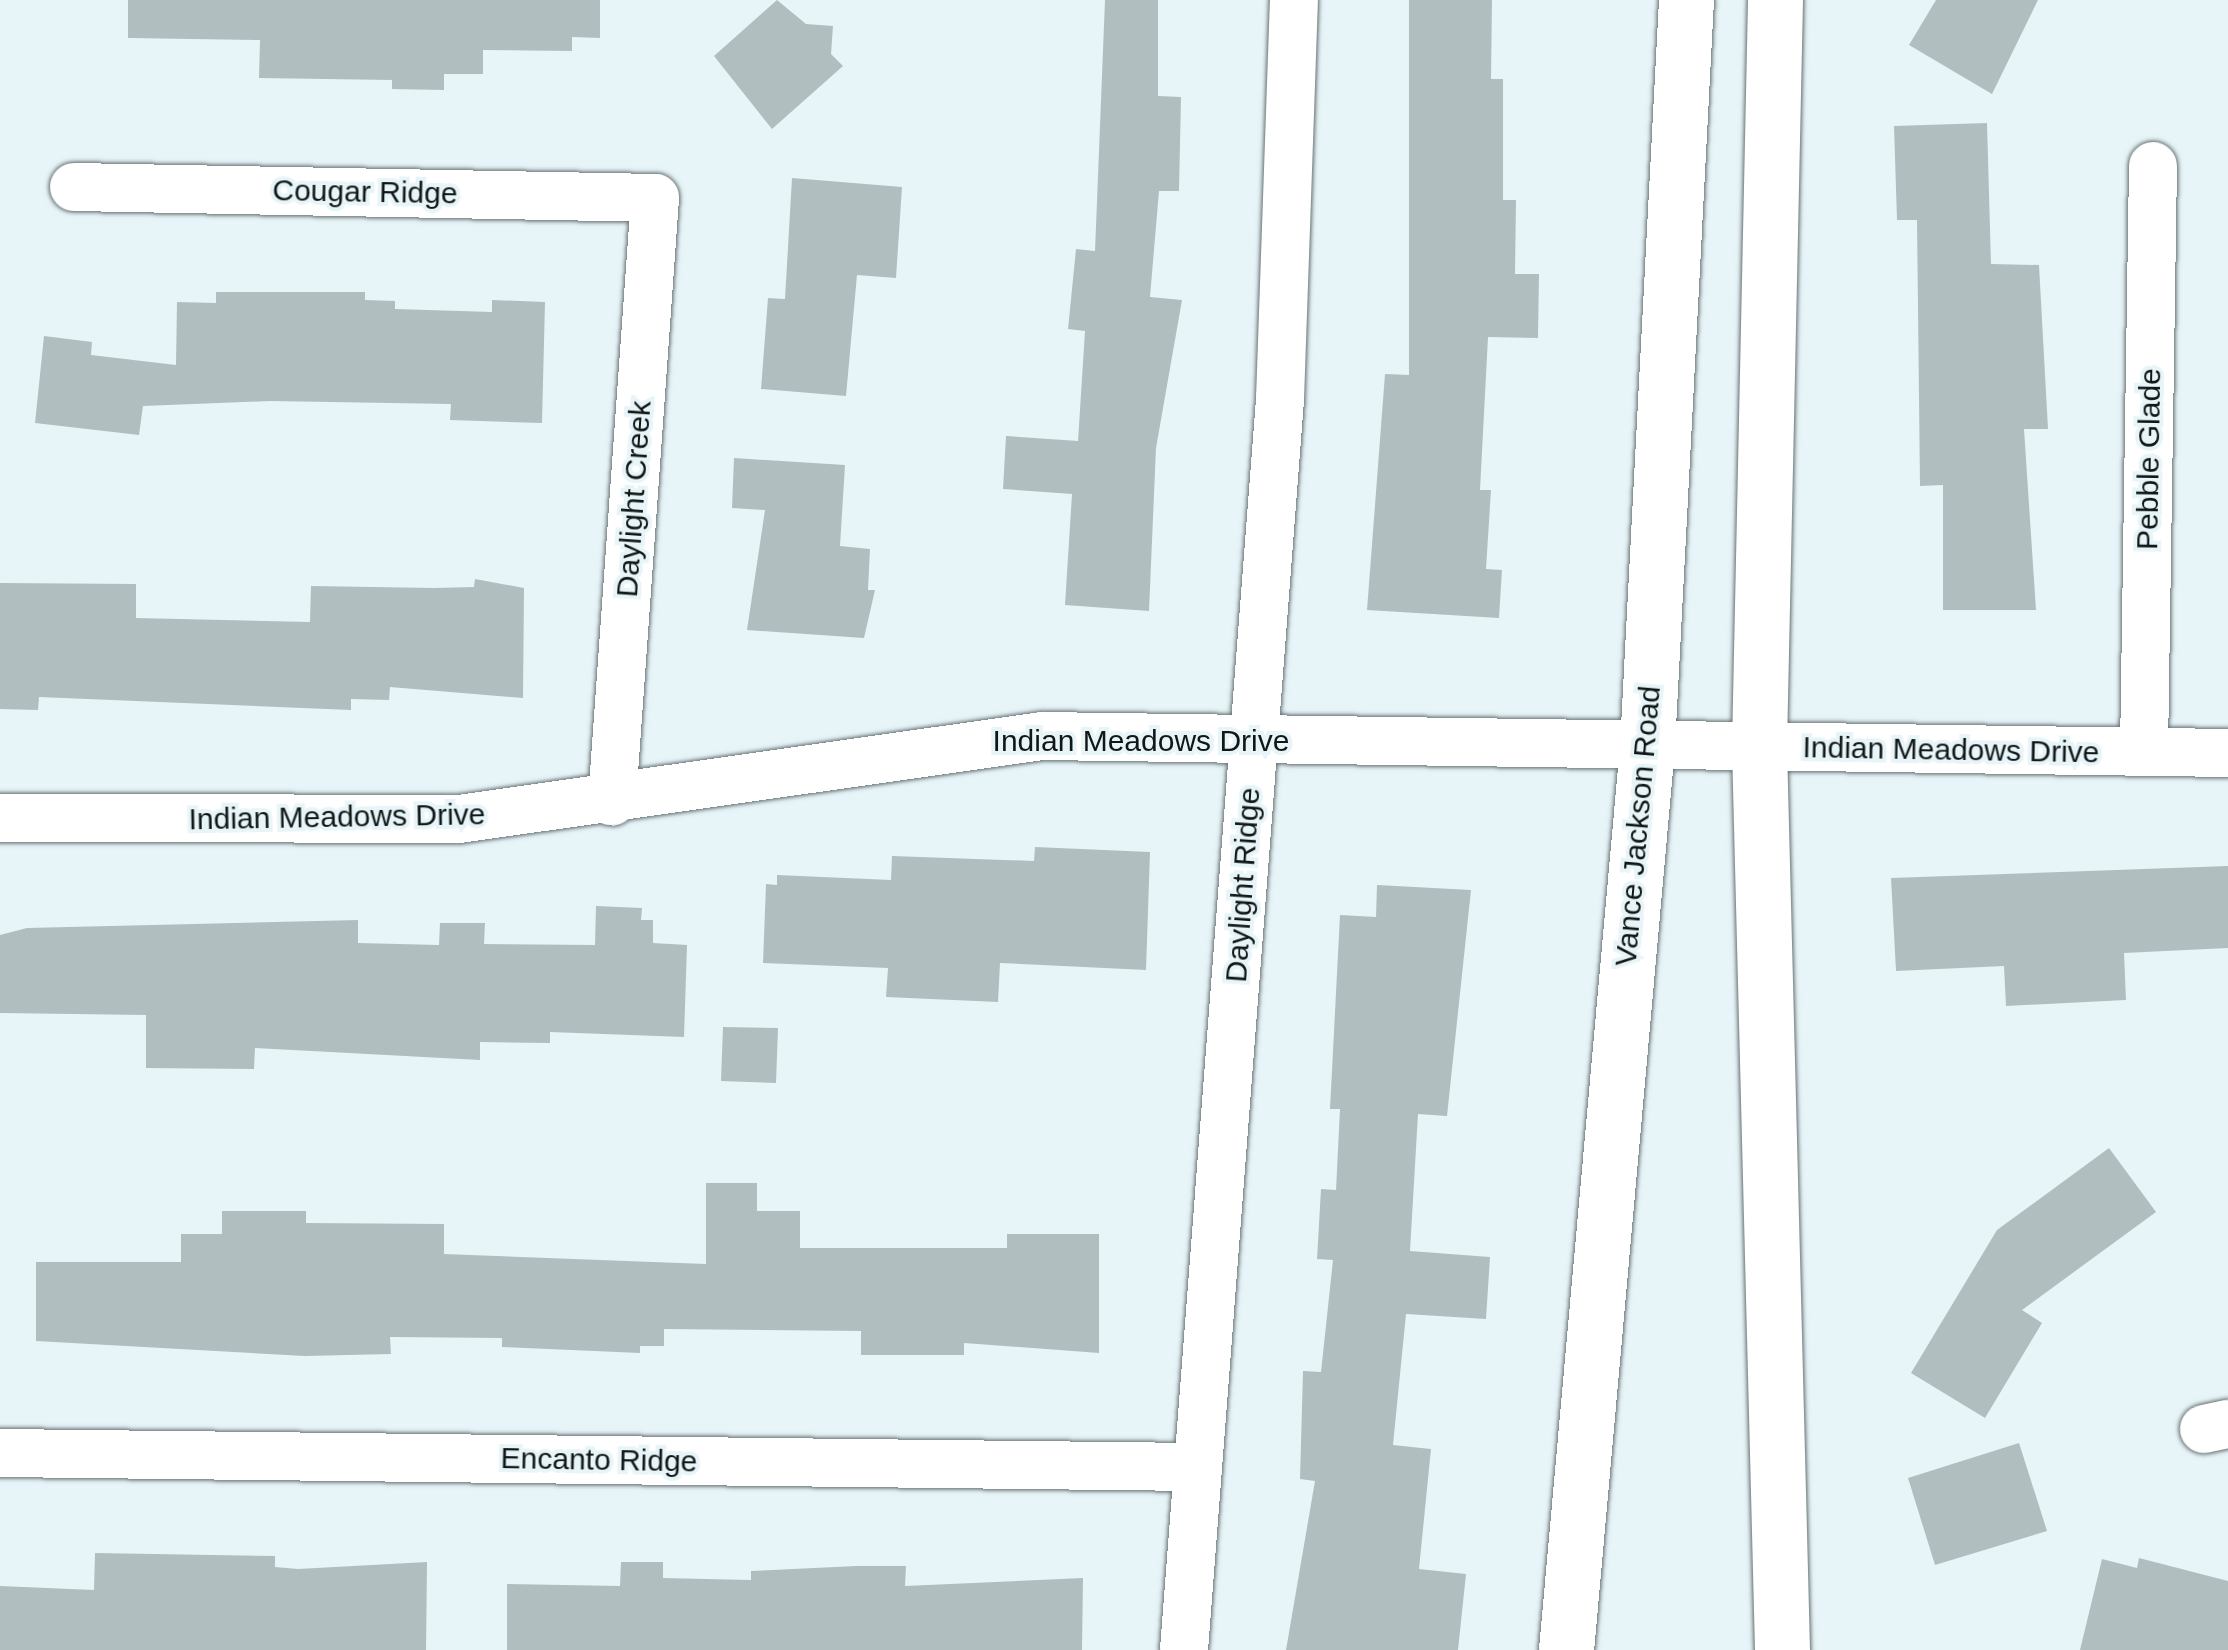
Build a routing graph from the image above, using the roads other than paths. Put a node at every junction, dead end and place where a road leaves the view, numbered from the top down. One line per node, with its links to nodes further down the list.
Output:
1 (1294, 0): 7 (street, Daylight Ridge)
2 (1686, 0): 8 (main road, Vance Jackson Road)
3 (1775, 0): 9 (main road)
4 (2154, 166): 10 (street, Pebble Glade)
5 (74, 186): 6 (street, Cougar Ridge)
6 (655, 198): 12 (street, Daylight Creek)
7 (1254, 740): 8 (street, Indian Meadows Drive); 12 (street, Indian Meadows Drive); 15 (street, Daylight Ridge)
8 (1647, 746): 9 (street, Indian Meadows Drive); 17 (main road, Vance Jackson Road)
9 (1759, 747): 10 (street, Indian Meadows Drive); 18 (main road)
10 (2144, 752): 11 (street, Indian Meadows Drive)
11 (2228, 753)
12 (612, 800): 13 (street, Indian Meadows Drive)
13 (0, 818)
14 (0, 1452): 15 (street, Encanto Ridge)
15 (1198, 1468): 16 (street, Daylight Ridge)
16 (1184, 1650)
17 (1566, 1650)
18 (1782, 1650)

